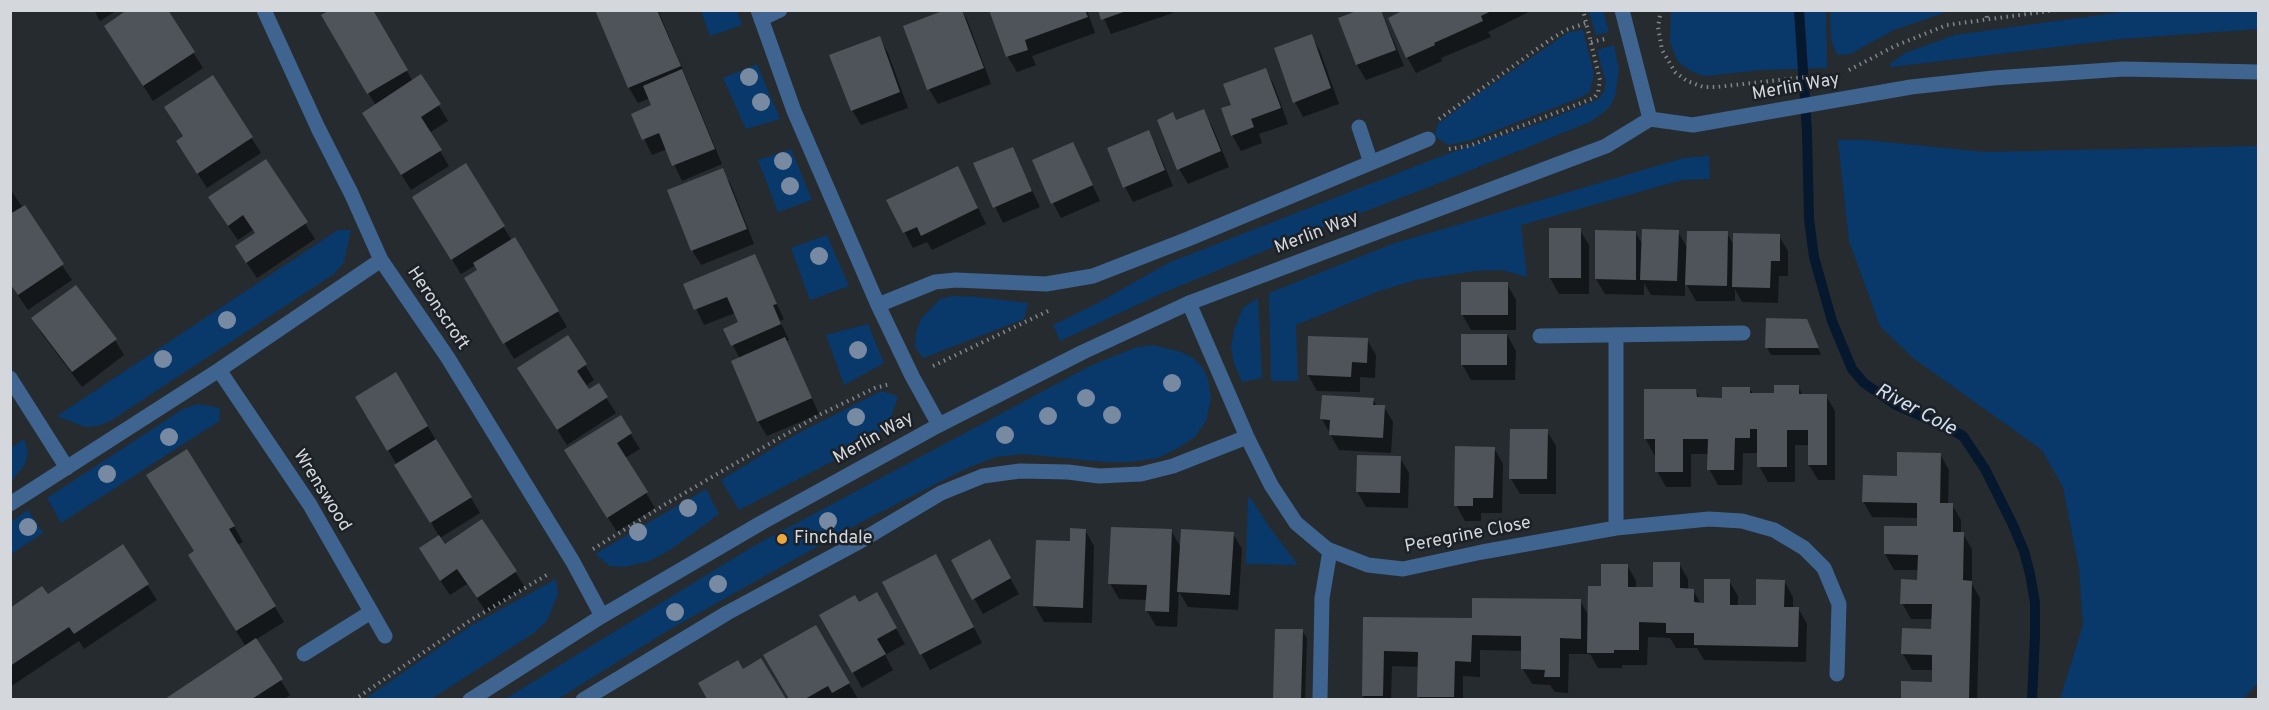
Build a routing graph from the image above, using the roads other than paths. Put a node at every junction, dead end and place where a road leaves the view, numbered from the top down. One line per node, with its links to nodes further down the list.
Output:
1 (264, 10): 10 (street, Heronscroft)
2 (780, 10): 4 (street)
3 (1622, 10): 6 (street)
4 (759, 15): 12 (street)
5 (2259, 72): 6 (street, Merlin Way)
6 (1650, 119): 11 (street, Merlin Way)
7 (1359, 127): 9 (street)
8 (1428, 139): 9 (street)
9 (1371, 163): 12 (street)
10 (381, 260): 16 (street); 25 (street, Heronscroft)
11 (1190, 303): 18 (street, Merlin Way); 19 (street, Peregrine Close)
12 (878, 305): 18 (street)
13 (1743, 333): 14 (street)
14 (1616, 335): 15 (street); 22 (street)
15 (1540, 336)
16 (219, 370): 20 (street); 24 (street, Wrenswood)
17 (10, 378): 20 (street)
18 (939, 425): 25 (street, Merlin Way)
19 (1247, 437): 23 (street, Peregrine Close); 31 (street)
20 (67, 468): 21 (street)
21 (10, 504)
22 (1616, 528): 23 (street, Peregrine Close); 28 (street, Peregrine Close)
23 (1330, 551): 29 (street)
24 (371, 612): 26 (street, Wrenswood); 27 (street)
25 (602, 616): 30 (street, Merlin Way)
26 (385, 636)
27 (304, 654)
28 (1838, 674)
29 (1320, 698)
30 (470, 699)
31 (583, 699)

